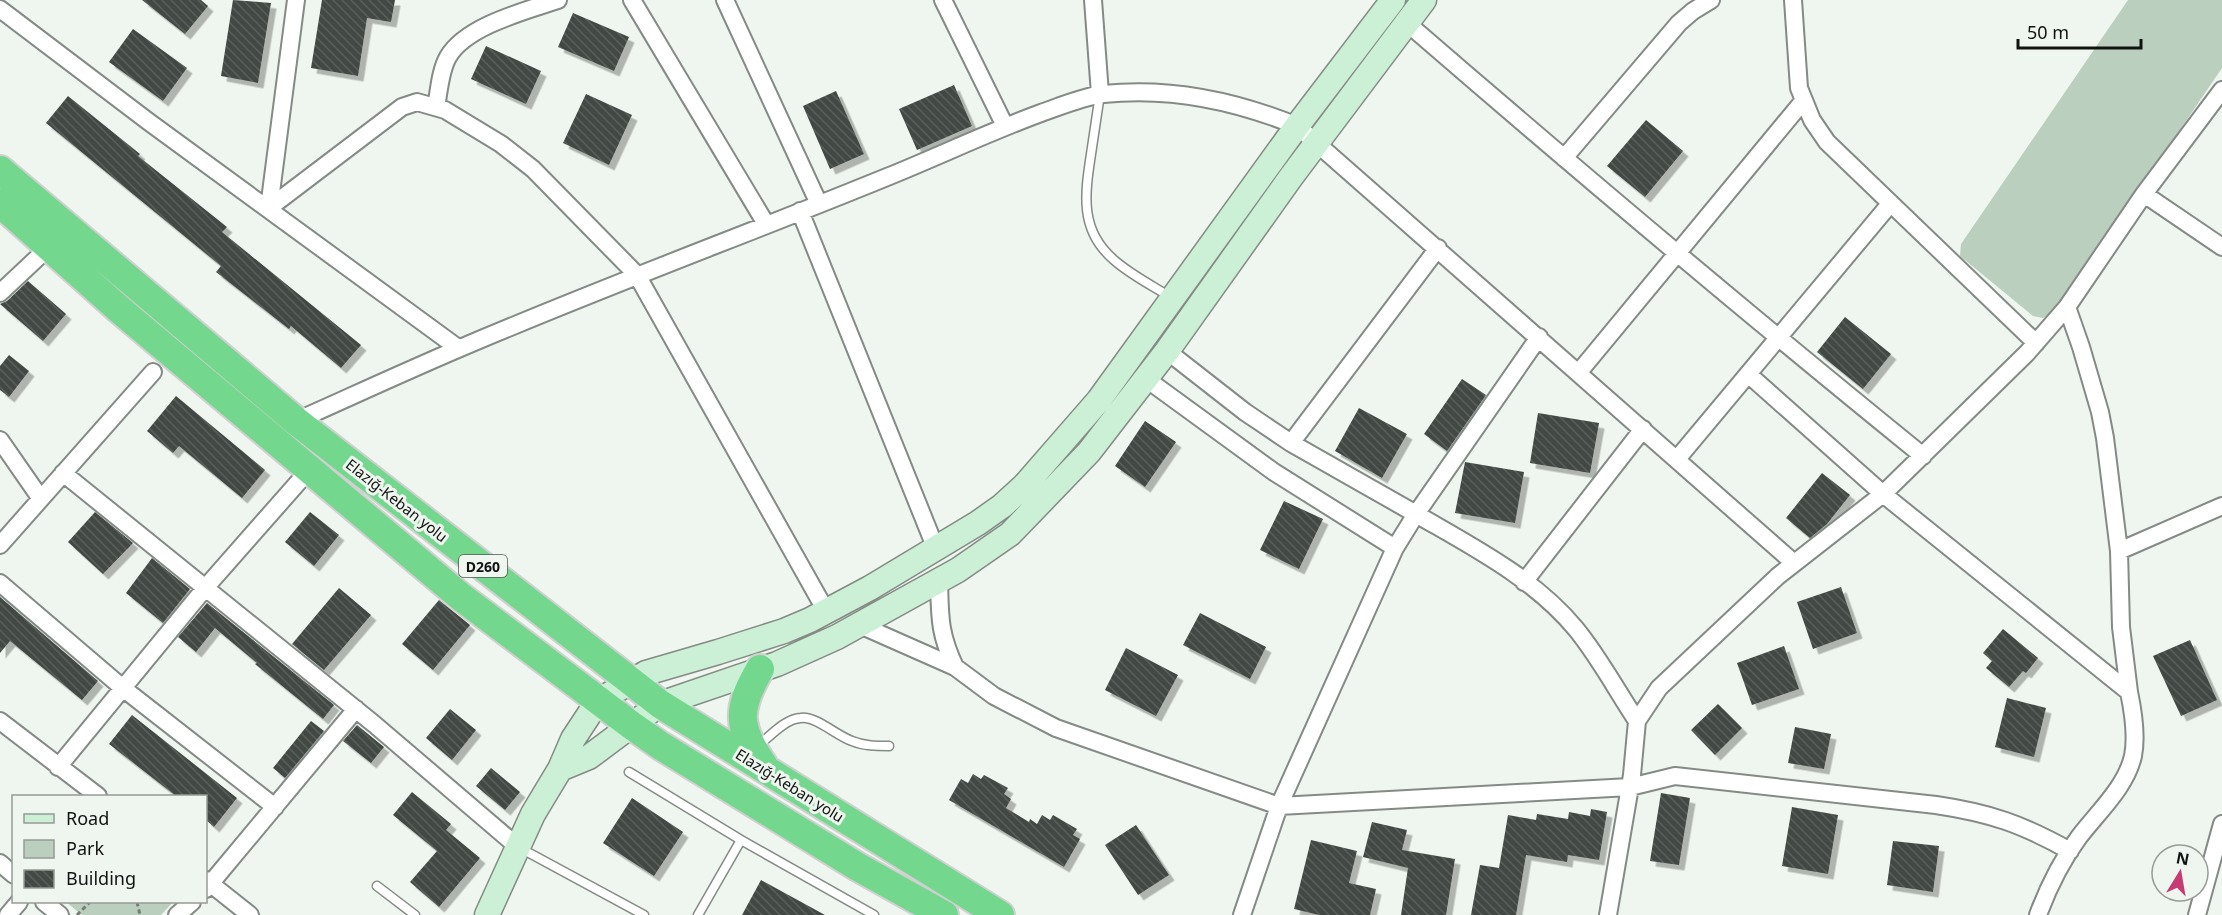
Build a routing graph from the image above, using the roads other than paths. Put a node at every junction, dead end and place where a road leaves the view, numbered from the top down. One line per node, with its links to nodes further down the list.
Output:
1 (296, 0): 26 (street)
2 (558, 0): 16 (street)
3 (632, 0): 28 (street)
4 (725, 0): 24 (street)
5 (943, 0): 17 (street)
6 (1093, 0): 14 (street)
7 (1424, 0): 12 (main road)
8 (1712, 0): 20 (street)
9 (1794, 0): 15 (street)
10 (1391, 1): 18 (main road)
11 (0, 9): 26 (street)
12 (1407, 23): 19 (main road); 20 (street)
13 (2222, 90): 22 (street)
14 (1100, 94): 17 (street); 18 (street); 35 (lane)
15 (1804, 100): 25 (street); 32 (street)
16 (436, 107): 26 (street); 33 (street)
17 (1005, 126): 24 (street)
18 (1298, 126): 19 (street); 35 (main road)
19 (1319, 142): 31 (street); 41 (main road)
20 (1564, 158): 32 (street)
21 (0, 170): 46 (highway, Elazığ-Keban yolu / D260)
22 (2144, 194): 30 (street); 36 (street)
23 (0, 203): 29 (highway, Elazığ-Keban yolu / D260)
24 (819, 204): 27 (street)
25 (1890, 204): 38 (street); 39 (street)
26 (269, 208): 40 (street)
27 (800, 211): 28 (street); 60 (street)
28 (766, 224): 33 (street)
29 (50, 246): 34 (street); 52 (highway, Elazığ-Keban yolu / D260)
30 (2222, 247)
31 (1438, 248): 37 (street); 49 (street)
32 (1677, 253): 38 (street); 43 (street)
33 (638, 275): 40 (street); 67 (street)
34 (0, 292)
35 (1173, 298): 60 (main road)
36 (2067, 306): 39 (street); 61 (street)
37 (1539, 337): 43 (street); 57 (street)
38 (1778, 338): 44 (street); 50 (street)
39 (2036, 343): 50 (street)
40 (458, 348): 46 (street)
41 (1167, 351): 45 (main road); 49 (street)
42 (153, 372): 53 (street)
43 (1579, 372): 47 (street)
44 (1748, 374): 51 (street); 54 (street)
45 (1145, 378): 59 (street); 63 (main road)
46 (296, 421): 71 (highway, Elazığ-Keban yolu / D260)
47 (1643, 429): 51 (street); 64 (street)
48 (0, 440): 55 (street)
49 (1291, 443): 57 (street)
50 (1923, 456): 54 (street)
51 (1677, 459): 62 (street)
52 (309, 470): 66 (street); 74 (highway, Elazığ-Keban yolu / D260)
53 (63, 473): 55 (street); 66 (street)
54 (1883, 494): 62 (street); 73 (street)
55 (41, 500): 58 (street)
56 (2222, 506): 61 (street)
57 (1416, 514): 59 (street); 64 (street)
58 (0, 545)
59 (1395, 548): 87 (street)
60 (936, 549): 67 (main road)
61 (2119, 551): 73 (street)
62 (1794, 563): 78 (street)
63 (939, 581): 68 (main road); 69 (street)
64 (1524, 582): 78 (street)
65 (0, 583): 72 (street)
66 (206, 587): 72 (street); 76 (street)
67 (826, 611): 71 (main road)
68 (860, 624): 69 (street); 70 (main road)
69 (955, 667): 87 (street)
70 (760, 669): 75 (main road); 81 (highway)
71 (631, 681): 74 (main road); 75 (highway, Elazığ-Keban yolu / D260)
72 (124, 689): 82 (street); 88 (street)
73 (2129, 692): 92 (street)
74 (598, 701): 79 (highway, Elazığ-Keban yolu / D260); 83 (main road)
75 (660, 704): 79 (main road); 81 (highway, Elazığ-Keban yolu / D260)
76 (356, 709): 88 (street); 91 (street)
77 (0, 721): 82 (street)
78 (1637, 721): 85 (street)
79 (631, 725): 83 (main road); 109 (highway, Elazığ-Keban yolu / D260)
80 (889, 746): 81 (lane)
81 (760, 760): 110 (highway, Elazığ-Keban yolu / D260)
82 (58, 767): 86 (street)
83 (560, 769): 91 (main road)
84 (629, 772): 90 (lane)
85 (1630, 787): 87 (street); 92 (street); 112 (street)
86 (97, 795)
87 (1279, 806): 111 (street)
88 (275, 807): 95 (street)
89 (2222, 824): 114 (street)
90 (741, 840): 107 (lane); 108 (lane)
91 (518, 847): 105 (main road); 106 (lane)
92 (2070, 851): 113 (street)
93 (0, 863): 94 (street)
94 (12, 873)
95 (207, 884): 103 (street)
96 (377, 886): 104 (lane)
97 (18, 903): 100 (street)
98 (45, 903): 101 (street)
99 (191, 903): 102 (street)
100 (8, 915)
101 (60, 915)
102 (177, 915)
103 (250, 915)
104 (415, 915)
105 (487, 915)
106 (644, 915)
107 (698, 915)
108 (874, 915)
109 (944, 915)
110 (1000, 915)
111 (1242, 915)
112 (1608, 915)
113 (2038, 915)
114 (2198, 915)

